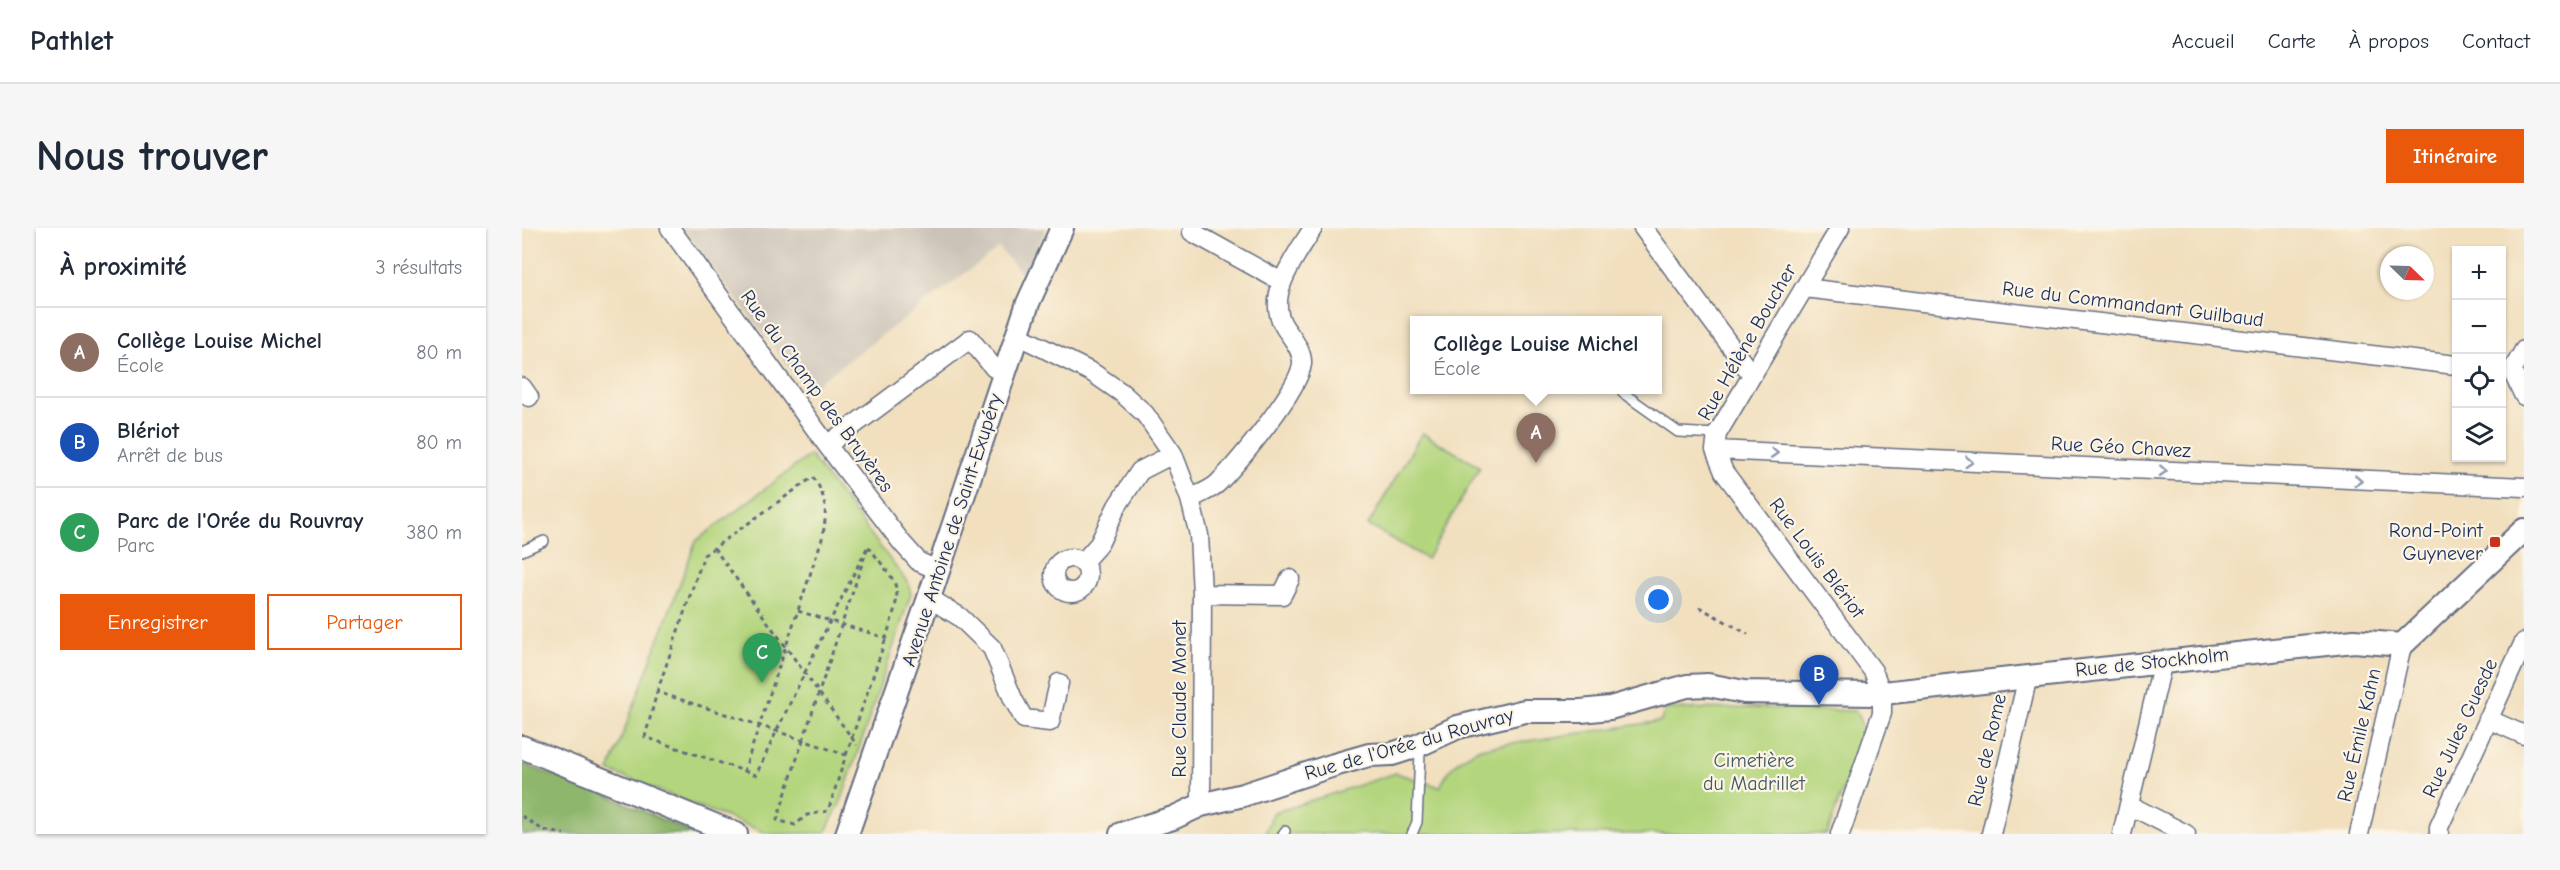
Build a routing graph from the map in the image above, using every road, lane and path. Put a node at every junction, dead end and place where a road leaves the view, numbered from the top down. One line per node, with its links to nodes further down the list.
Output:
1 (670, 228): 18 (street, Rue du Champ des Bruyères)
2 (1062, 228): 9 (street, Avenue Antoine de Saint-Exupéry)
3 (1194, 228): 7 (street)
4 (1313, 228): 7 (street)
5 (1840, 228): 8 (street, Rue Hélène Boucher)
6 (1652, 231): 14 (street)
7 (1282, 282): 21 (street)
8 (1804, 288): 11 (street, Rue du Commandant Guilbaud); 14 (street, Rue Hélène Boucher)
9 (1017, 335): 13 (street, Avenue Antoine de Saint-Exupéry); 19 (street, Rue Claude Monet)
10 (2524, 350): 12 (street)
11 (2452, 364)
12 (2507, 371): 16 (street)
13 (1004, 372): 18 (street); 28 (street, Avenue Antoine de Saint-Exupéry)
14 (1752, 375): 17 (street, Rue Hélène Boucher)
15 (1624, 394): 17 (lane)
16 (2524, 396)
17 (1716, 442): 20 (street, Rue Géo Chavez, one-way to 20); 47 (street, Rue Louis Blériot)
18 (827, 445): 28 (street, Rue du Champ des Bruyères)
19 (1173, 454): 21 (street, Rue Claude Monet); 27 (street)
20 (2524, 487)
21 (1190, 499): 30 (street, Rue Claude Monet)
22 (2524, 530): 39 (street)
23 (544, 541): 26 (lane)
24 (868, 546): 34 (path); 35 (path); 37 (path)
25 (714, 548): 33 (path); 40 (path); 45 (path)
26 (522, 551)
27 (1083, 562)
28 (938, 570): 31 (street, Avenue Antoine de Saint-Exupéry)
29 (1290, 579): 30 (street, Rue Claude Monet)
30 (1202, 594): 59 (street, Rue Claude Monet)
31 (929, 598): 44 (street); 65 (street, Avenue Antoine de Saint-Exupéry)
32 (1699, 607): 36 (path)
33 (798, 610): 34 (path); 40 (path)
34 (830, 621): 35 (path); 42 (path)
35 (842, 624): 37 (path); 46 (path)
36 (1748, 634)
37 (886, 638): 52 (path)
38 (2524, 642): 48 (street, Rue Jules Guesde)
39 (2402, 645): 41 (street, Rue de Stockholm); 72 (street, Rue Émile Kahn)
40 (786, 646): 42 (path); 49 (path)
41 (2163, 661): 43 (street, Rue de Stockholm); 60 (street)
42 (804, 671): 46 (path); 50 (path)
43 (2028, 676): 47 (street, Rue de Stockholm); 69 (street, Rue de Rome)
44 (1059, 683)
45 (657, 692): 49 (path); 58 (path)
46 (819, 692): 52 (path); 53 (path)
47 (1882, 693): 55 (street, Rue de l'Orée du Rouvray); 68 (street)
48 (2488, 719): 51 (street); 73 (street, Rue Jules Guesde)
49 (759, 725): 50 (path); 58 (path)
50 (777, 731): 53 (path); 58 (path)
51 (2524, 735)
52 (852, 738): 54 (path); 57 (path)
53 (803, 740): 57 (path); 57 (path)
54 (857, 745)
55 (1417, 746): 59 (street, Rue de l'Orée du Rouvray); 67 (lane)
56 (522, 747): 64 (street)
57 (846, 755)
58 (744, 771)
59 (1201, 805): 62 (street, Rue de l'Orée du Rouvray)
60 (2129, 805): 70 (street); 71 (street)
61 (522, 816): 63 (path)
62 (1173, 826): 66 (street, Rue de l'Orée du Rouvray)
63 (564, 834)
64 (736, 834)
65 (847, 834)
66 (1121, 834)
67 (1413, 834)
68 (1840, 834)
69 (1991, 834)
70 (2122, 834)
71 (2186, 834)
72 (2359, 834)
73 (2439, 834)

